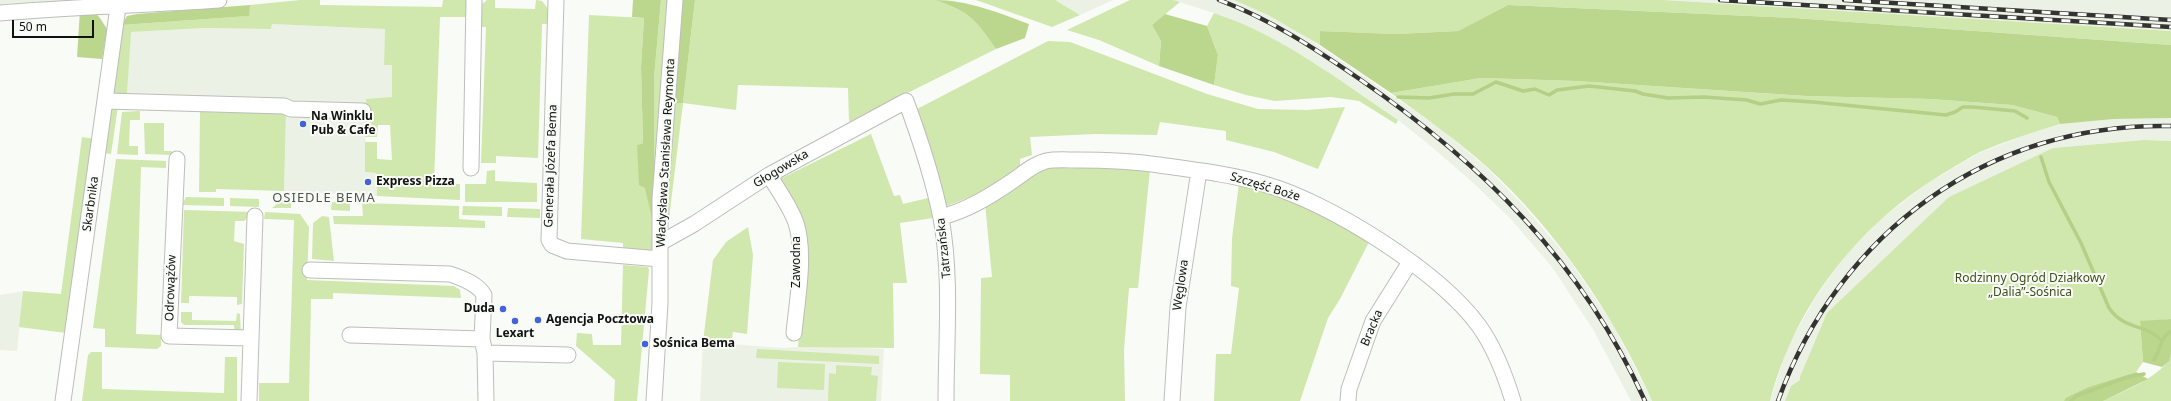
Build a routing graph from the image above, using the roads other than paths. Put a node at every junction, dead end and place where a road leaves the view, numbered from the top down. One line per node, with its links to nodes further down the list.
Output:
1 (219, 0): 5 (street)
2 (474, 0): 11 (street)
3 (556, 0): 17 (street, Generała Józefa Bema)
4 (675, 0): 16 (street, Władysława Stanisława Reymonta)
5 (118, 7): 6 (street); 7 (street, Skarbnika)
6 (0, 13)
7 (106, 101): 9 (street); 25 (street, Skarbnika)
8 (906, 101): 13 (street, Głogowska); 15 (street, Tatrzańska)
9 (364, 111)
10 (176, 159): 22 (street, Odrowążów)
11 (471, 168)
12 (1199, 171): 15 (street, Szczęść Boże); 18 (street, Szczęść Boże); 30 (street, Węglowa)
13 (769, 175): 16 (street, Głogowska); 20 (street, Zawodna)
14 (255, 216): 22 (street)
15 (941, 217): 29 (street, Tatrzańska)
16 (660, 243): 17 (street, Władysława Stanisława Reymonta)
17 (660, 259): 28 (street, Władysława Stanisława Reymonta)
18 (1410, 262): 31 (street, Bracka); 32 (street, Szczęść Boże)
19 (310, 270): 23 (street)
20 (794, 333)
21 (350, 335): 23 (street)
22 (251, 338): 26 (street)
23 (484, 346): 24 (street); 27 (street)
24 (568, 355)
25 (63, 401)
26 (249, 401)
27 (486, 401)
28 (654, 401)
29 (946, 401)
30 (1172, 401)
31 (1348, 401)
32 (1513, 401)

